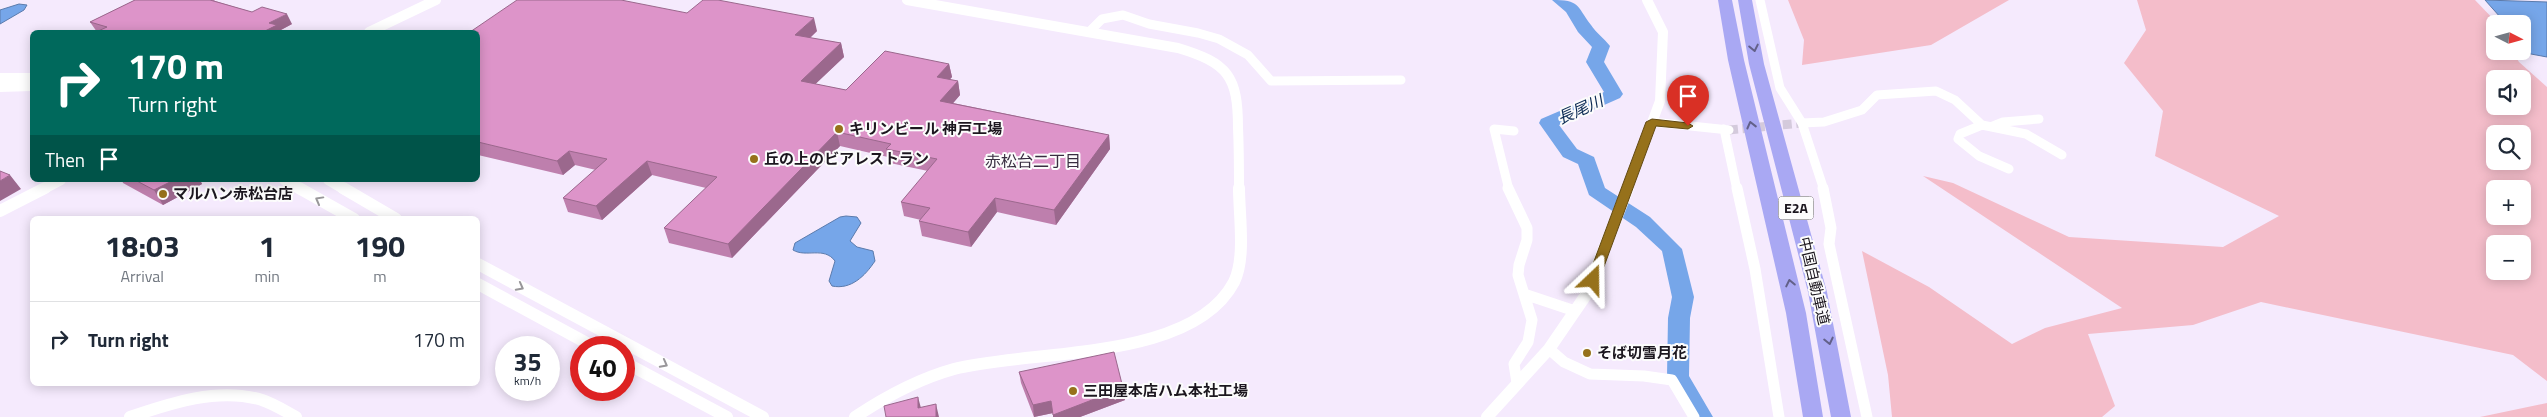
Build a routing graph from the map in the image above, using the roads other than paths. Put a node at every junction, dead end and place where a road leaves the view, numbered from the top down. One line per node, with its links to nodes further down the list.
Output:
1 (436, 0): 7 (street)
2 (907, 0): 8 (street)
3 (1647, 0): 15 (street)
4 (1725, 0): 44 (highway, 中国自動車道 / E2A, one-way to 4)
5 (1745, 0): 45 (highway, 中国自動車道 / E2A, one-way to 45)
6 (1760, 0): 16 (street)
7 (373, 30)
8 (1089, 32): 11 (street); 40 (street)
9 (0, 78): 10 (street)
10 (30, 78)
11 (1401, 80)
12 (30, 86): 13 (street)
13 (0, 88)
14 (2038, 119): 18 (street)
15 (1652, 122): 31 (street); 43 (street)
16 (1802, 123): 17 (street); 46 (street)
17 (1982, 125): 18 (street); 21 (street)
18 (1993, 126): 20 (street)
19 (1514, 131): 30 (street)
20 (2062, 156)
21 (2009, 169)
22 (57, 182): 25 (street)
23 (288, 182): 26 (street, one-way to 23)
24 (331, 182): 27 (street)
25 (0, 211)
26 (349, 216)
27 (391, 216)
28 (480, 265): 39 (street, one-way to 39)
29 (480, 285): 32 (street)
30 (1524, 294): 31 (street); 35 (street)
31 (1575, 311): 33 (street)
32 (574, 336)
33 (1549, 349): 35 (street); 42 (street)
34 (635, 368): 38 (street)
35 (1517, 383): 41 (street)
36 (130, 417): 37 (street)
37 (296, 417)
38 (726, 417)
39 (763, 417)
40 (855, 417)
41 (1488, 417)
42 (1694, 417)
43 (1779, 417)
44 (1813, 417)
45 (1841, 417)
46 (1867, 417)

